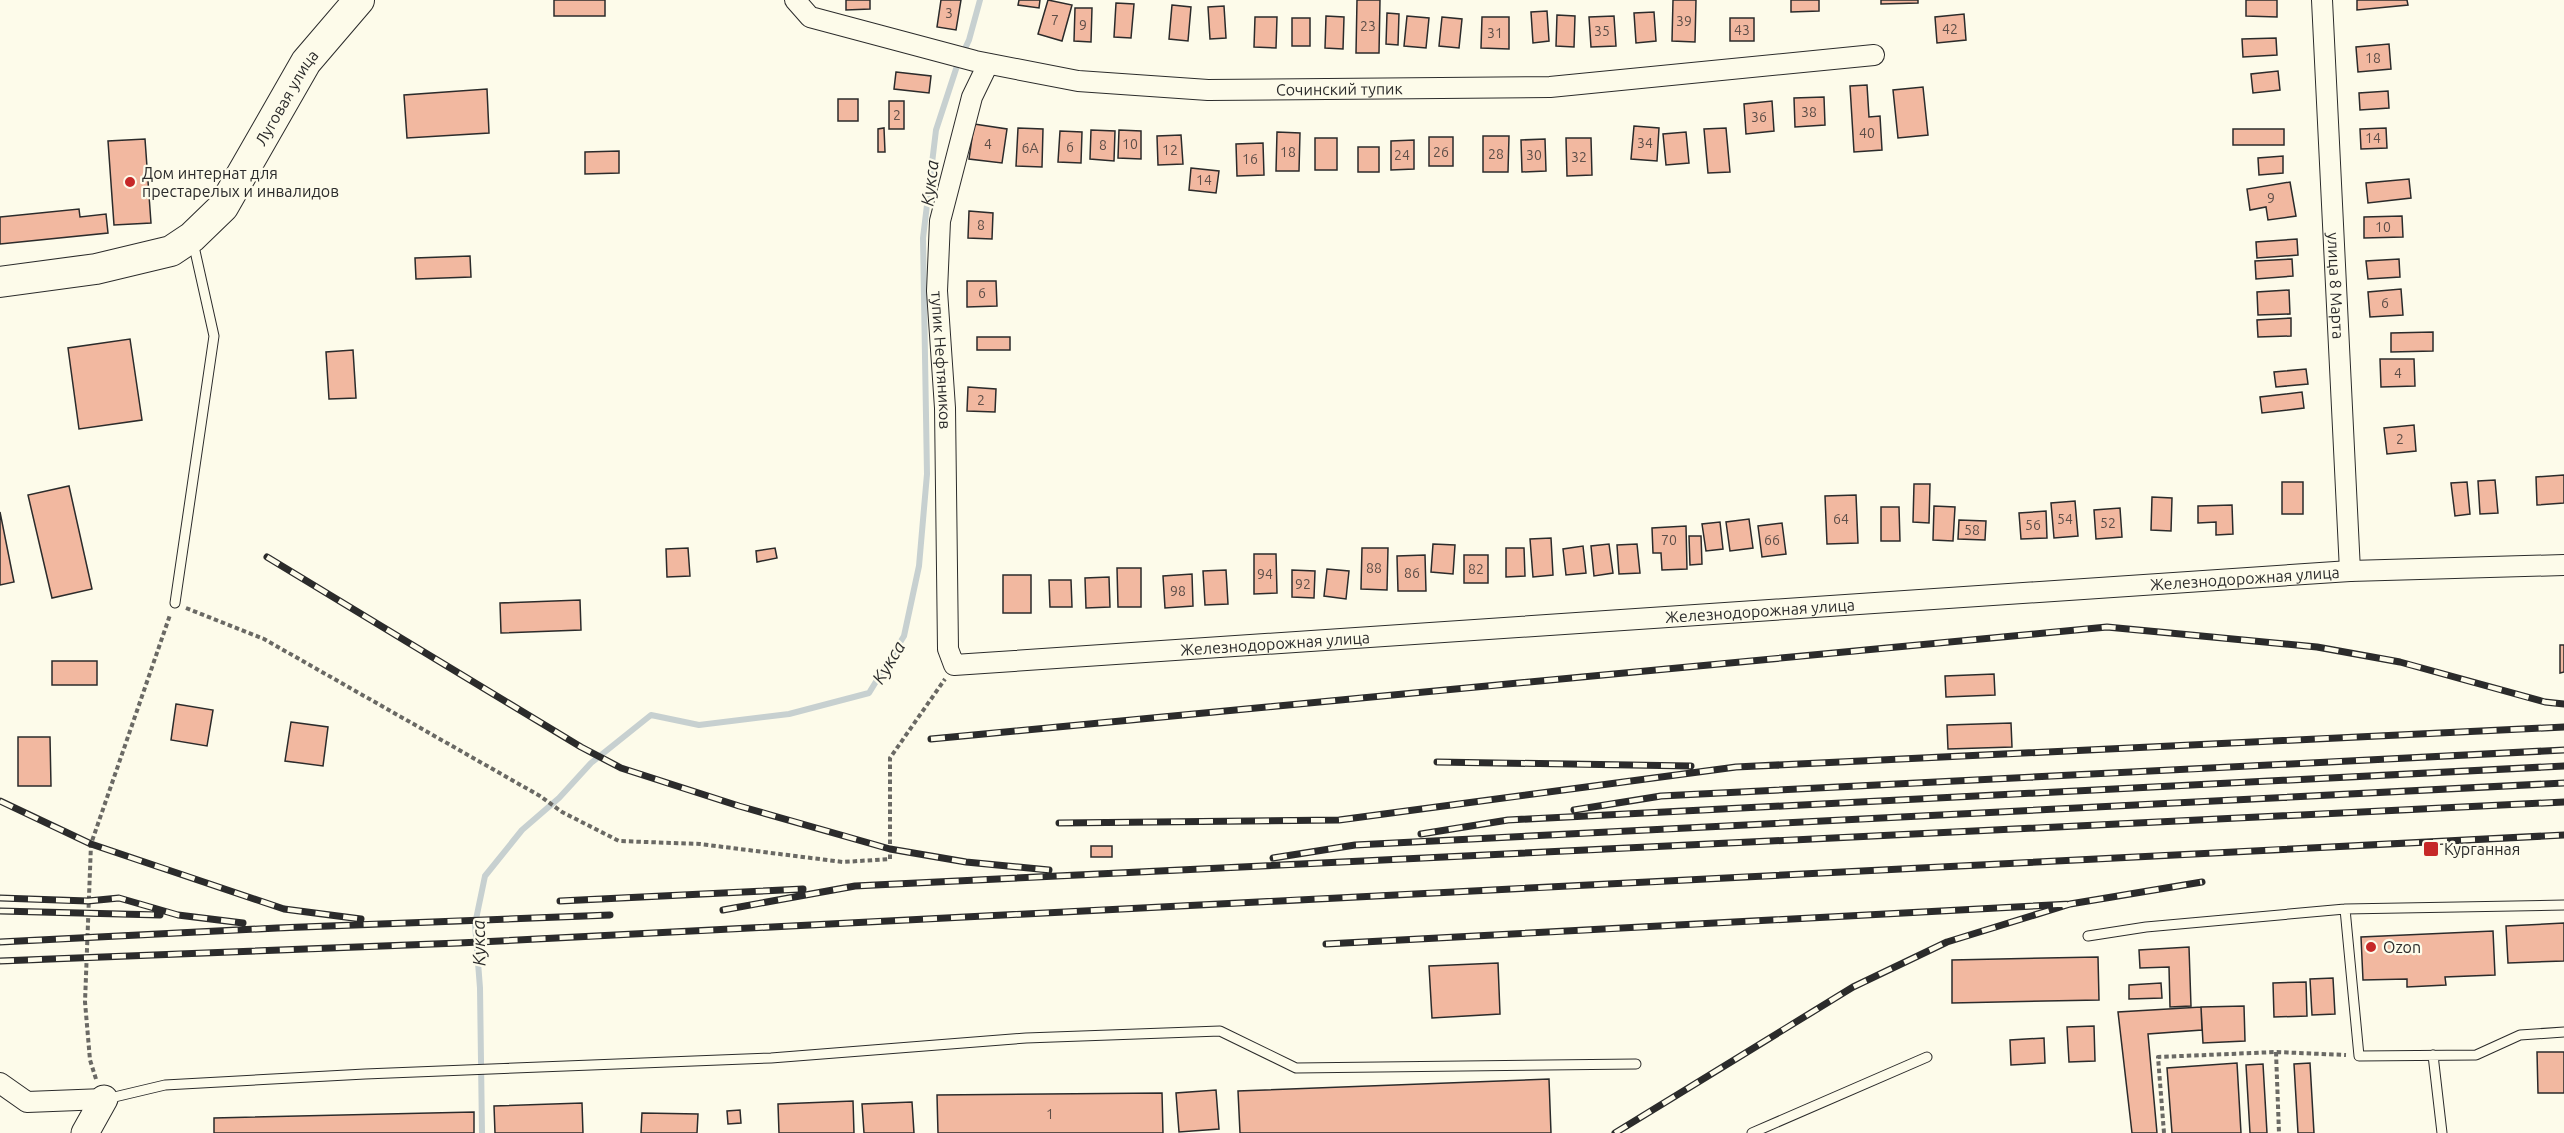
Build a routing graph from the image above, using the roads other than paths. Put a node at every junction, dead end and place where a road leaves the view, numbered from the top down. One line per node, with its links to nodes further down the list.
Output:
1 (359, 0): 6 (main road, Луговая улица)
2 (795, 0): 5 (street, Сочинский тупик)
3 (2322, 0): 9 (street, улица 8 Марта)
4 (1874, 55): 5 (street, Сочинский тупик)
5 (982, 62): 11 (street, тупик Нефтяников)
6 (182, 244): 7 (main road); 10 (lane)
7 (0, 282)
8 (2564, 565): 9 (street, Железнодорожная улица)
9 (2350, 571): 11 (street, Железнодорожная улица)
10 (174, 603)
11 (954, 665)
12 (2564, 904): 13 (lane)
13 (2344, 909): 14 (lane); 16 (lane)
14 (2088, 936)
15 (2564, 1032): 16 (lane)
16 (2433, 1055): 23 (lane)
17 (1927, 1057): 22 (lane)
18 (1636, 1064): 20 (lane)
19 (0, 1083): 20 (street)
20 (104, 1100): 21 (street)
21 (85, 1133)
22 (1752, 1133)
23 (2442, 1133)

